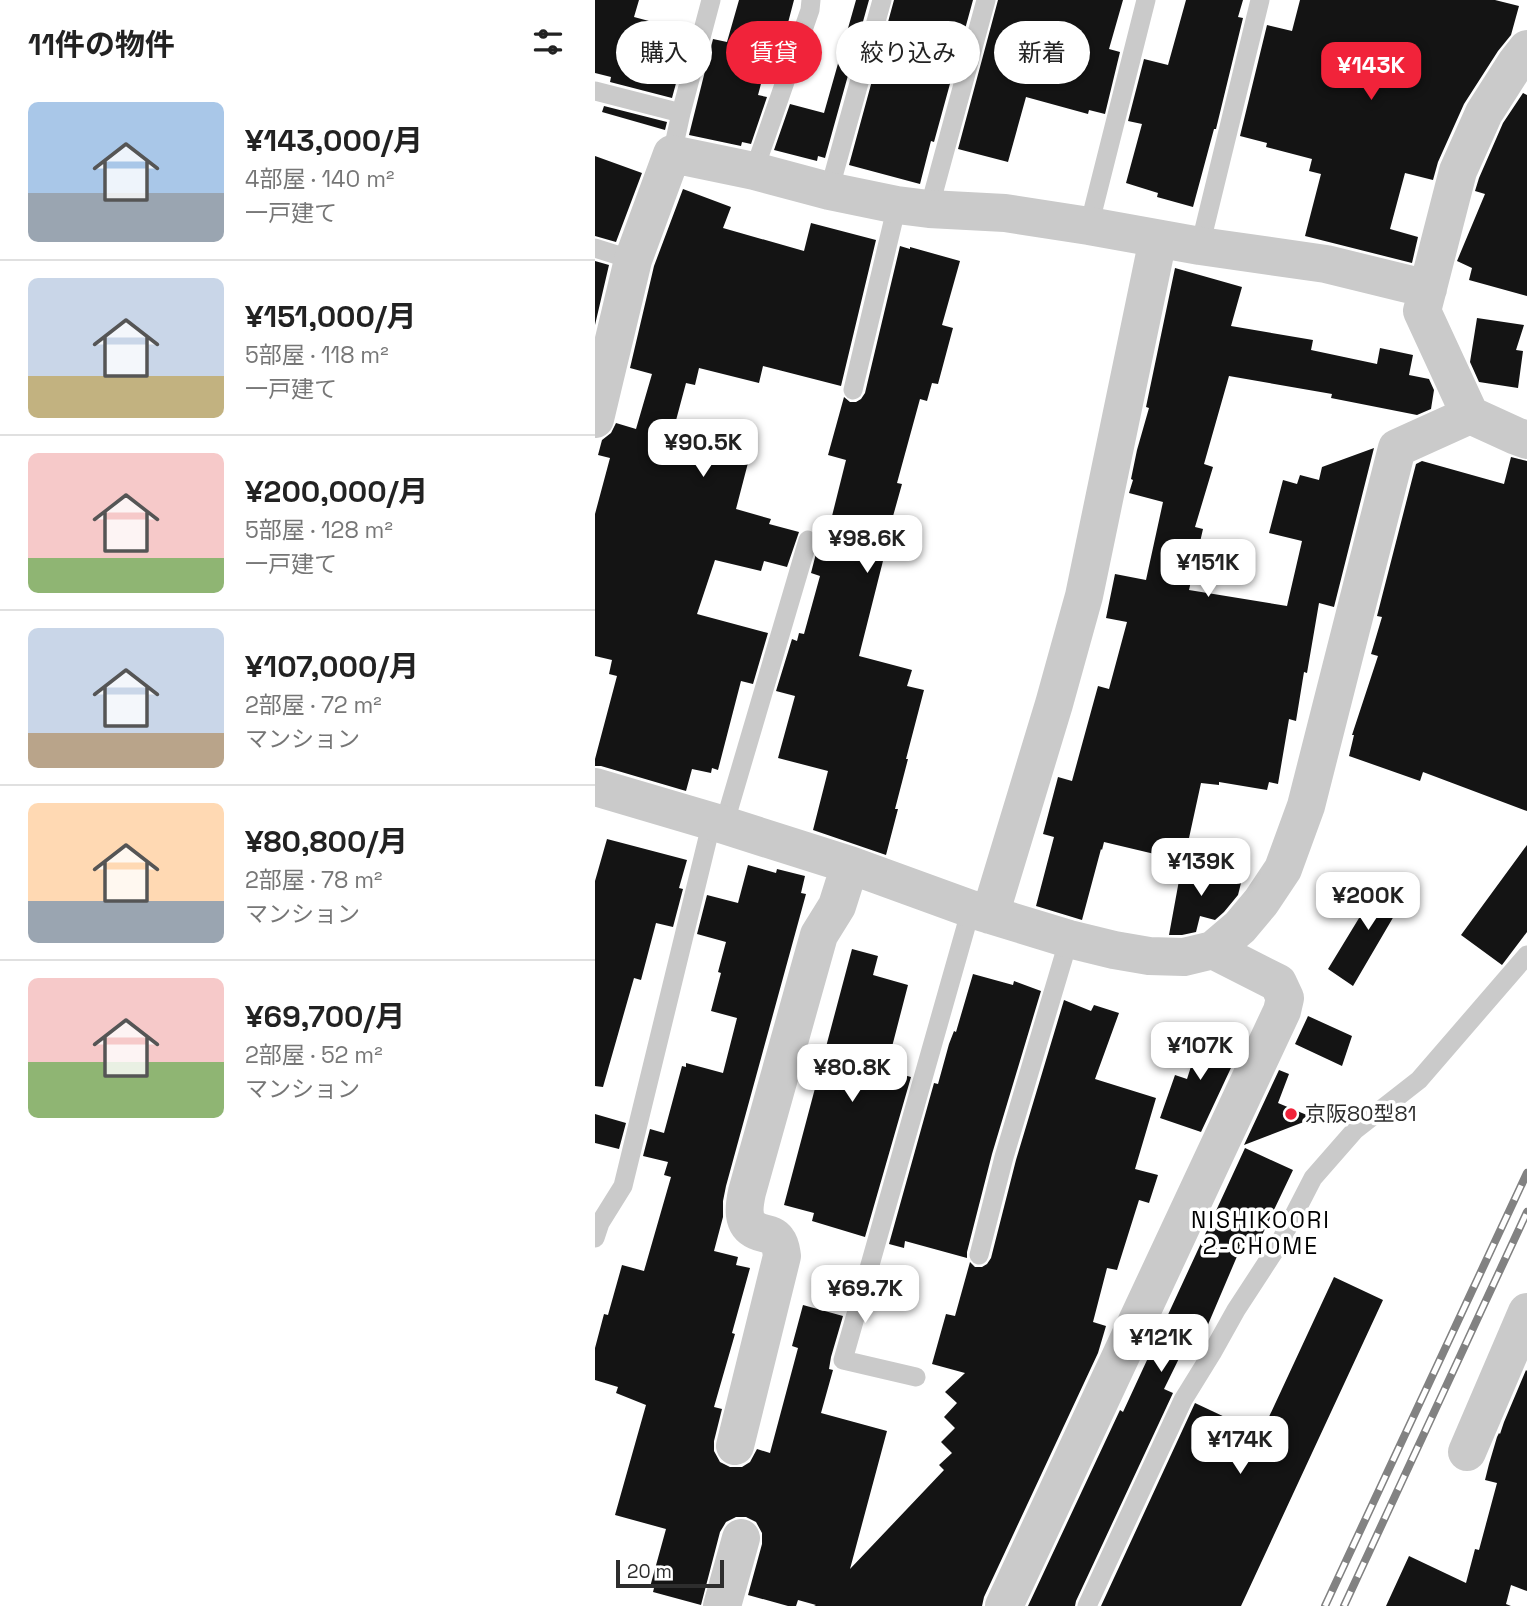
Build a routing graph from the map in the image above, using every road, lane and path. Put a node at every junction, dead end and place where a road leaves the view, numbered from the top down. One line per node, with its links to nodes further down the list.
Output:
1 (711, 0): 9 (lane)
2 (811, 0): 11 (lane)
3 (882, 0): 12 (lane)
4 (986, 0): 13 (lane)
5 (1146, 0): 14 (lane)
6 (1260, 0): 16 (lane)
7 (1527, 49): 19 (street)
8 (595, 90): 9 (lane)
9 (681, 113): 10 (lane)
10 (672, 154): 11 (street); 18 (street)
11 (754, 171): 12 (street)
12 (829, 191): 13 (street)
13 (913, 207): 14 (street); 20 (lane)
14 (1089, 226): 15 (street)
15 (1158, 239): 16 (street); 28 (street)
16 (1200, 246): 19 (street)
17 (595, 248): 18 (lane)
18 (633, 260): 22 (street)
19 (1428, 289): 21 (street)
20 (853, 390)
21 (1471, 415): 23 (street); 30 (street)
22 (595, 419)
23 (1527, 440)
24 (808, 540): 26 (lane)
25 (595, 787): 26 (street)
26 (718, 823): 27 (street); 32 (lane)
27 (850, 864): 28 (street); 37 (street)
28 (981, 912): 29 (street); 36 (lane)
29 (1069, 939): 30 (street); 33 (lane)
30 (1213, 950): 41 (street)
31 (1527, 955): 42 (lane)
32 (595, 1238)
33 (979, 1255)
34 (1527, 1312): 35 (street)
35 (1518, 1357): 38 (street)
36 (916, 1377)
37 (735, 1446)
38 (1467, 1452)
39 (741, 1538): 40 (street)
40 (722, 1606)
41 (1004, 1606)
42 (1087, 1606)

